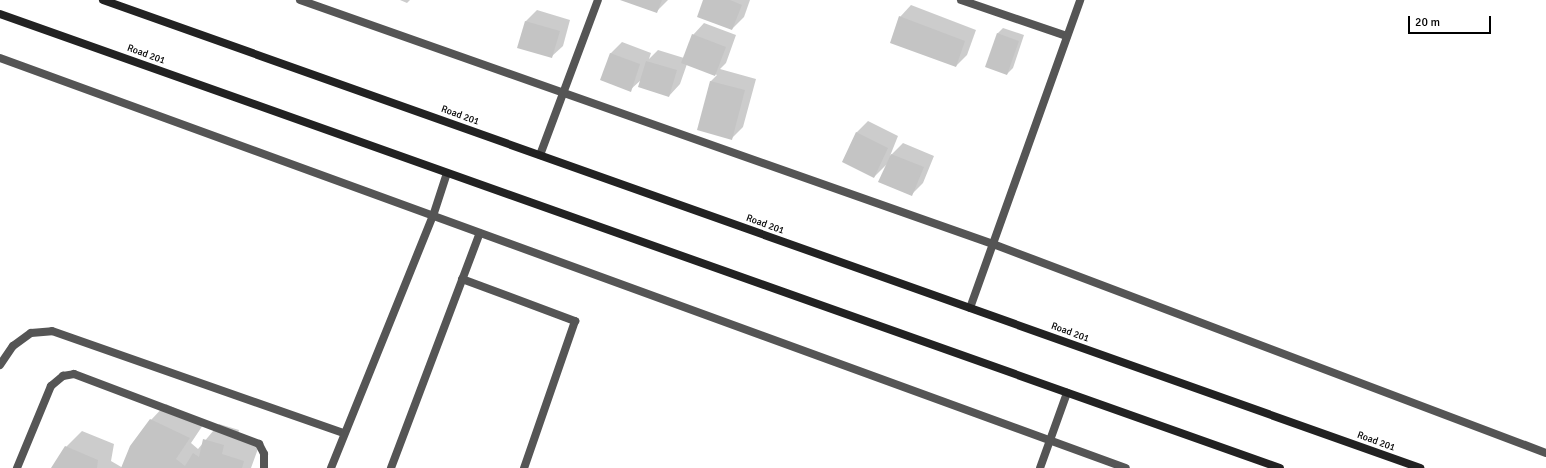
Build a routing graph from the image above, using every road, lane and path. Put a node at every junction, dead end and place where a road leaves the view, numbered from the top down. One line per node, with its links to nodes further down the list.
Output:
1 (103, 0): 10 (main road, Road 201)
2 (300, 0): 9 (street)
3 (598, 0): 9 (street)
4 (961, 0): 7 (street)
5 (1080, 0): 7 (street)
6 (0, 14): 11 (main road, Road 201)
7 (1067, 36): 14 (street)
8 (0, 58): 12 (street)
9 (563, 94): 10 (street); 14 (street)
10 (540, 155): 16 (main road, Road 201)
11 (447, 173): 12 (street); 18 (main road, Road 201)
12 (433, 216): 13 (street); 19 (street)
13 (480, 233): 15 (street); 20 (street)
14 (993, 244): 16 (street); 21 (street)
15 (462, 279): 25 (street); 26 (street)
16 (970, 308): 30 (main road, Road 201)
17 (0, 365): 19 (street)
18 (1067, 393): 20 (street); 29 (main road, Road 201)
19 (343, 433): 24 (street)
20 (1050, 441): 27 (street); 28 (street)
21 (1546, 453)
22 (17, 468): 23 (street)
23 (264, 468)
24 (331, 468)
25 (391, 468)
26 (524, 468)
27 (1040, 468)
28 (1126, 468)
29 (1280, 468)
30 (1420, 468)

